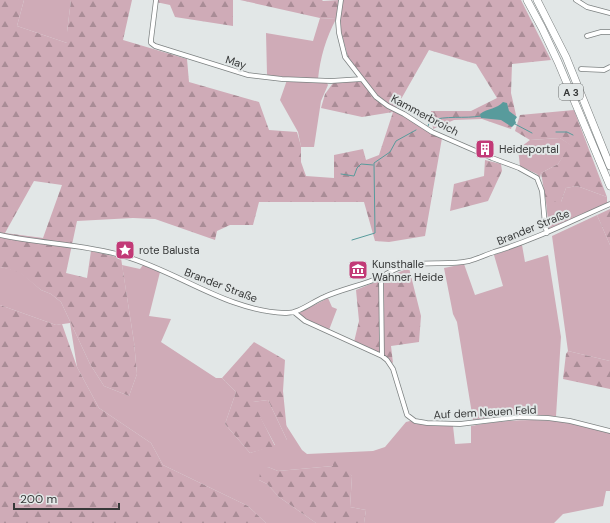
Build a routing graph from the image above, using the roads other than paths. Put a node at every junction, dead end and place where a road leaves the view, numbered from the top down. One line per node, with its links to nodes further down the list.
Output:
1 (156, 0): 11 (street, May)
2 (341, 0): 11 (street, Kammerbroich)
3 (527, 0): 13 (highway, A 3)
4 (537, 0): 12 (highway, A 3)
5 (576, 0): 6 (street)
6 (610, 14)
7 (610, 32): 8 (street)
8 (588, 36)
9 (610, 67): 10 (street)
10 (581, 69)
11 (362, 79): 15 (street, Kammerbroich)
12 (610, 166)
13 (610, 186)
14 (610, 204): 15 (street, Brander Straße)
15 (547, 233): 17 (street, Brander Straße)
16 (1, 235): 18 (street, Brander Straße)
17 (381, 277): 18 (street, Brander Straße); 19 (street)
18 (294, 312): 19 (street, Auf dem Neuen Feld)
19 (382, 356): 20 (street, Auf dem Neuen Feld)
20 (610, 431)

